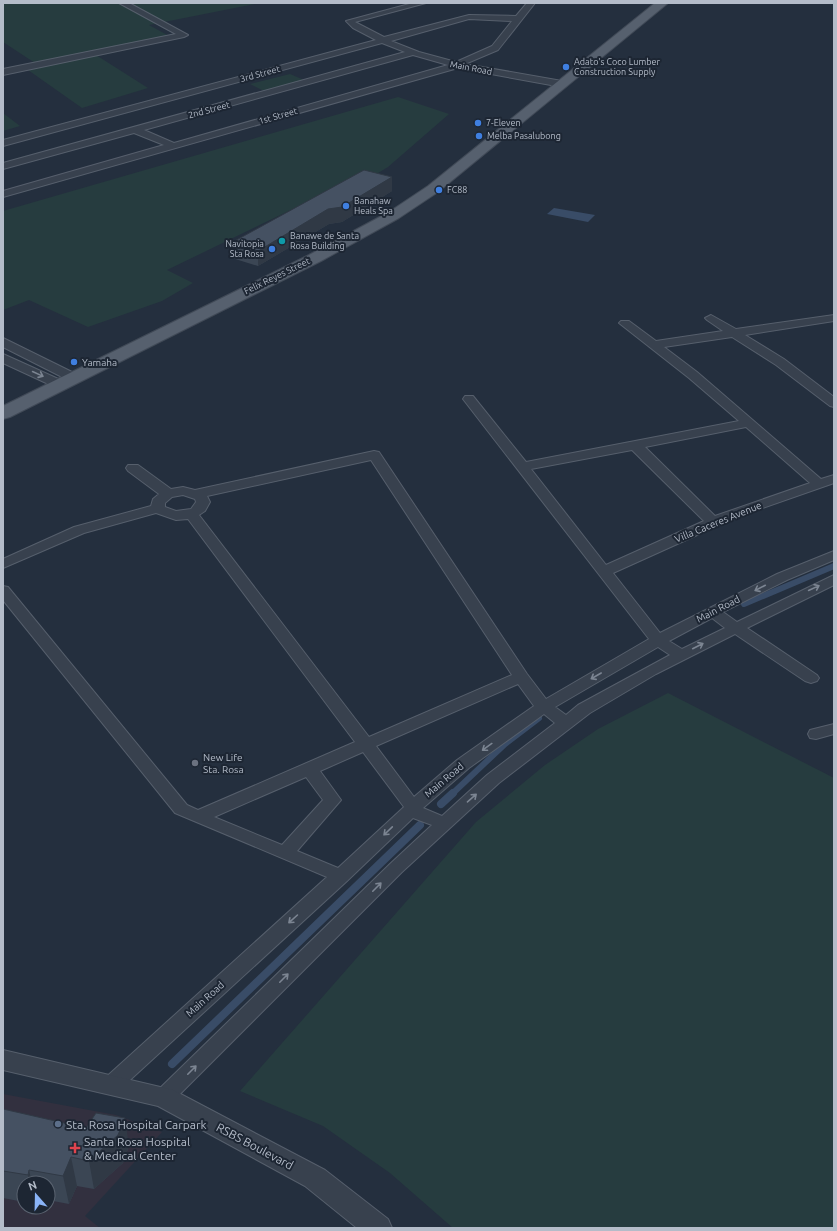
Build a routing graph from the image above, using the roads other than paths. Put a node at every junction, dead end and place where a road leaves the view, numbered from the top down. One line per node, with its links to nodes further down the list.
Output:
1 (123, 3): 9 (street)
2 (422, 3): 6 (street, Main Road)
3 (531, 3): 5 (street, 1st Street)
4 (662, 3): 10 (main road, Felix Reyes Street)
5 (519, 19): 6 (street, 3rd Street); 8 (street, 1st Street)
6 (382, 40): 7 (street, Main Road); 11 (street, 3rd Street)
7 (415, 52): 8 (street, Main Road); 12 (street, 2nd Street)
8 (454, 66): 10 (street, Main Road); 14 (street, 1st Street)
9 (3, 72)
10 (562, 84): 26 (main road, Felix Reyes Street)
11 (108, 115): 12 (street); 13 (street, 3rd Street)
12 (136, 130): 14 (street); 15 (street, 2nd Street)
13 (3, 143)
14 (174, 146): 16 (street, 1st Street)
15 (3, 166)
16 (3, 194)
17 (711, 318): 22 (street)
18 (834, 318): 19 (street)
19 (822, 320): 21 (street); 22 (street)
20 (625, 323): 24 (street)
21 (834, 328)
22 (737, 334): 24 (street); 28 (street)
23 (3, 342): 26 (street)
24 (653, 345): 30 (street)
25 (3, 358): 26 (street, one-way to 26)
26 (67, 381): 29 (main road, Felix Reyes Street)
27 (469, 400): 32 (street)
28 (834, 403)
29 (3, 413)
30 (749, 423): 31 (street); 35 (street)
31 (634, 444): 32 (street); 40 (street)
32 (522, 467): 43 (street)
33 (133, 468): 36 (street)
34 (834, 478): 35 (street, Villa Caceres Avenue)
35 (818, 483): 40 (street, Villa Caceres Avenue)
36 (168, 494): 37 (street); 38 (street)
37 (196, 494): 39 (street); 50 (street)
38 (158, 508): 39 (street); 42 (street)
39 (191, 514): 56 (street)
40 (713, 522): 43 (street, Villa Caceres Avenue)
41 (834, 555): 46 (street, Main Road, one-way to 46)
42 (3, 564)
43 (604, 571): 48 (street)
44 (834, 579): 47 (street, one-way to 44)
45 (3, 590): 59 (street)
46 (712, 612): 47 (street); 48 (street, Main Road)
47 (734, 627): 49 (street, one-way to 47); 51 (street)
48 (658, 640): 49 (street); 52 (street, Main Road, one-way to 52)
49 (681, 655): 53 (street)
50 (521, 676): 52 (street); 56 (street)
51 (811, 678)
52 (543, 706): 53 (street); 58 (street, Main Road, one-way to 58)
53 (566, 723): 60 (street, one-way to 53)
54 (834, 729): 55 (street)
55 (816, 734)
56 (364, 744): 57 (street); 58 (street)
57 (309, 768): 59 (street); 61 (street)
58 (413, 807): 60 (street); 62 (street, Main Road, one-way to 62)
59 (198, 817): 61 (street)
60 (443, 823): 65 (street, one-way to 60)
61 (284, 853): 62 (street)
62 (340, 876): 64 (street, Main Road, one-way to 64)
63 (3, 1060): 64 (street, RSBS Boulevard)
64 (111, 1085): 65 (street, RSBS Boulevard)
65 (164, 1097): 66 (street, RSBS Boulevard)
66 (378, 1228)

